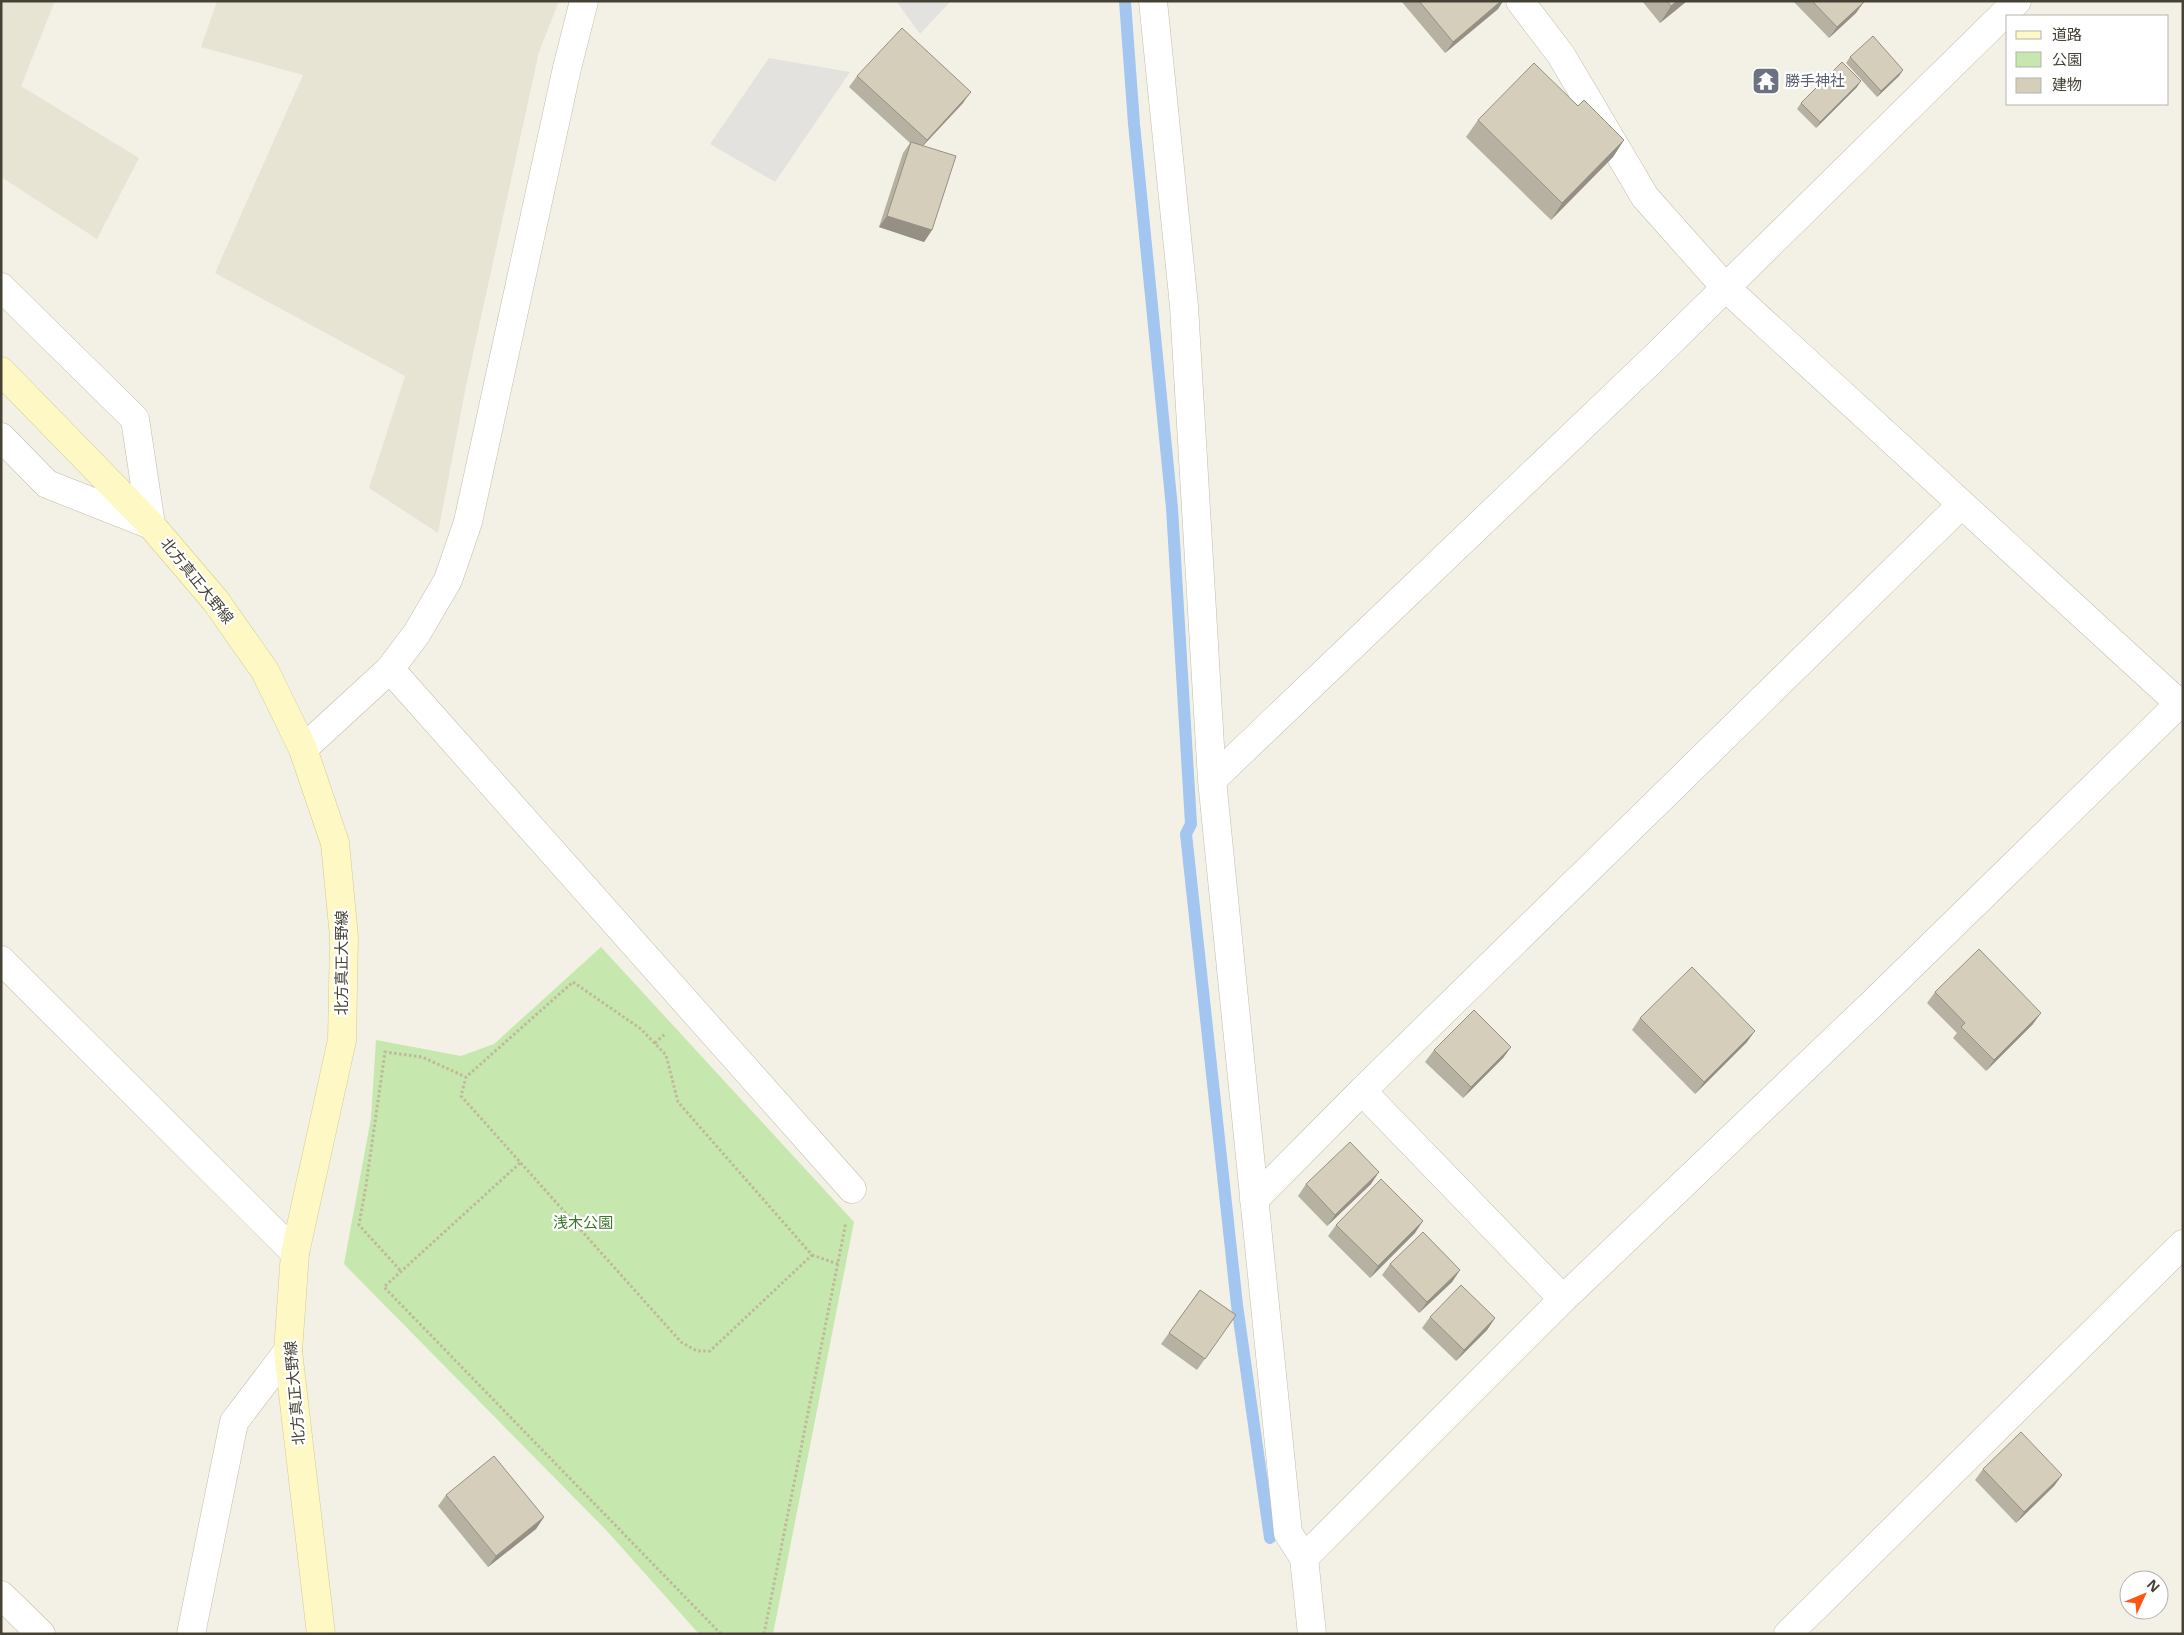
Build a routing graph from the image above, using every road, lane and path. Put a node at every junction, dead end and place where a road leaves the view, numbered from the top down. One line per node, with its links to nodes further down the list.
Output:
1 (584, 1): 11 (street)
2 (1153, 1): 14 (street)
3 (1520, 1): 6 (street)
4 (2017, 1): 6 (street)
5 (1, 287): 10 (street)
6 (1724, 287): 9 (street); 14 (street)
7 (1, 370): 10 (main road, 北方真正大野線)
8 (1, 437): 10 (street)
9 (1961, 505): 12 (street); 17 (street)
10 (151, 525): 13 (main road, 北方真正大野線)
11 (390, 669): 13 (street); 19 (street)
12 (2182, 704): 26 (street)
13 (303, 749): 22 (main road, 北方真正大野線)
14 (1212, 780): 20 (street)
15 (1, 960): 22 (street)
16 (466, 1077): 18 (path); 23 (path); 25 (path)
17 (1362, 1091): 20 (street); 26 (street)
18 (520, 1163): 23 (path); 25 (path)
19 (852, 1189): 24 (path)
20 (1254, 1200): 28 (street)
21 (2183, 1244): 36 (street)
22 (295, 1253): 27 (main road, 北方真正大野線)
23 (812, 1254): 24 (path)
24 (838, 1264): 34 (path)
25 (400, 1270): 33 (path)
26 (1563, 1299): 28 (street)
27 (288, 1351): 31 (street); 32 (main road, 北方真正大野線)
28 (1304, 1558): 35 (street)
29 (1, 1595): 30 (street)
30 (41, 1634)
31 (191, 1634)
32 (321, 1634)
33 (721, 1634)
34 (764, 1634)
35 (1312, 1634)
36 (1788, 1634)

